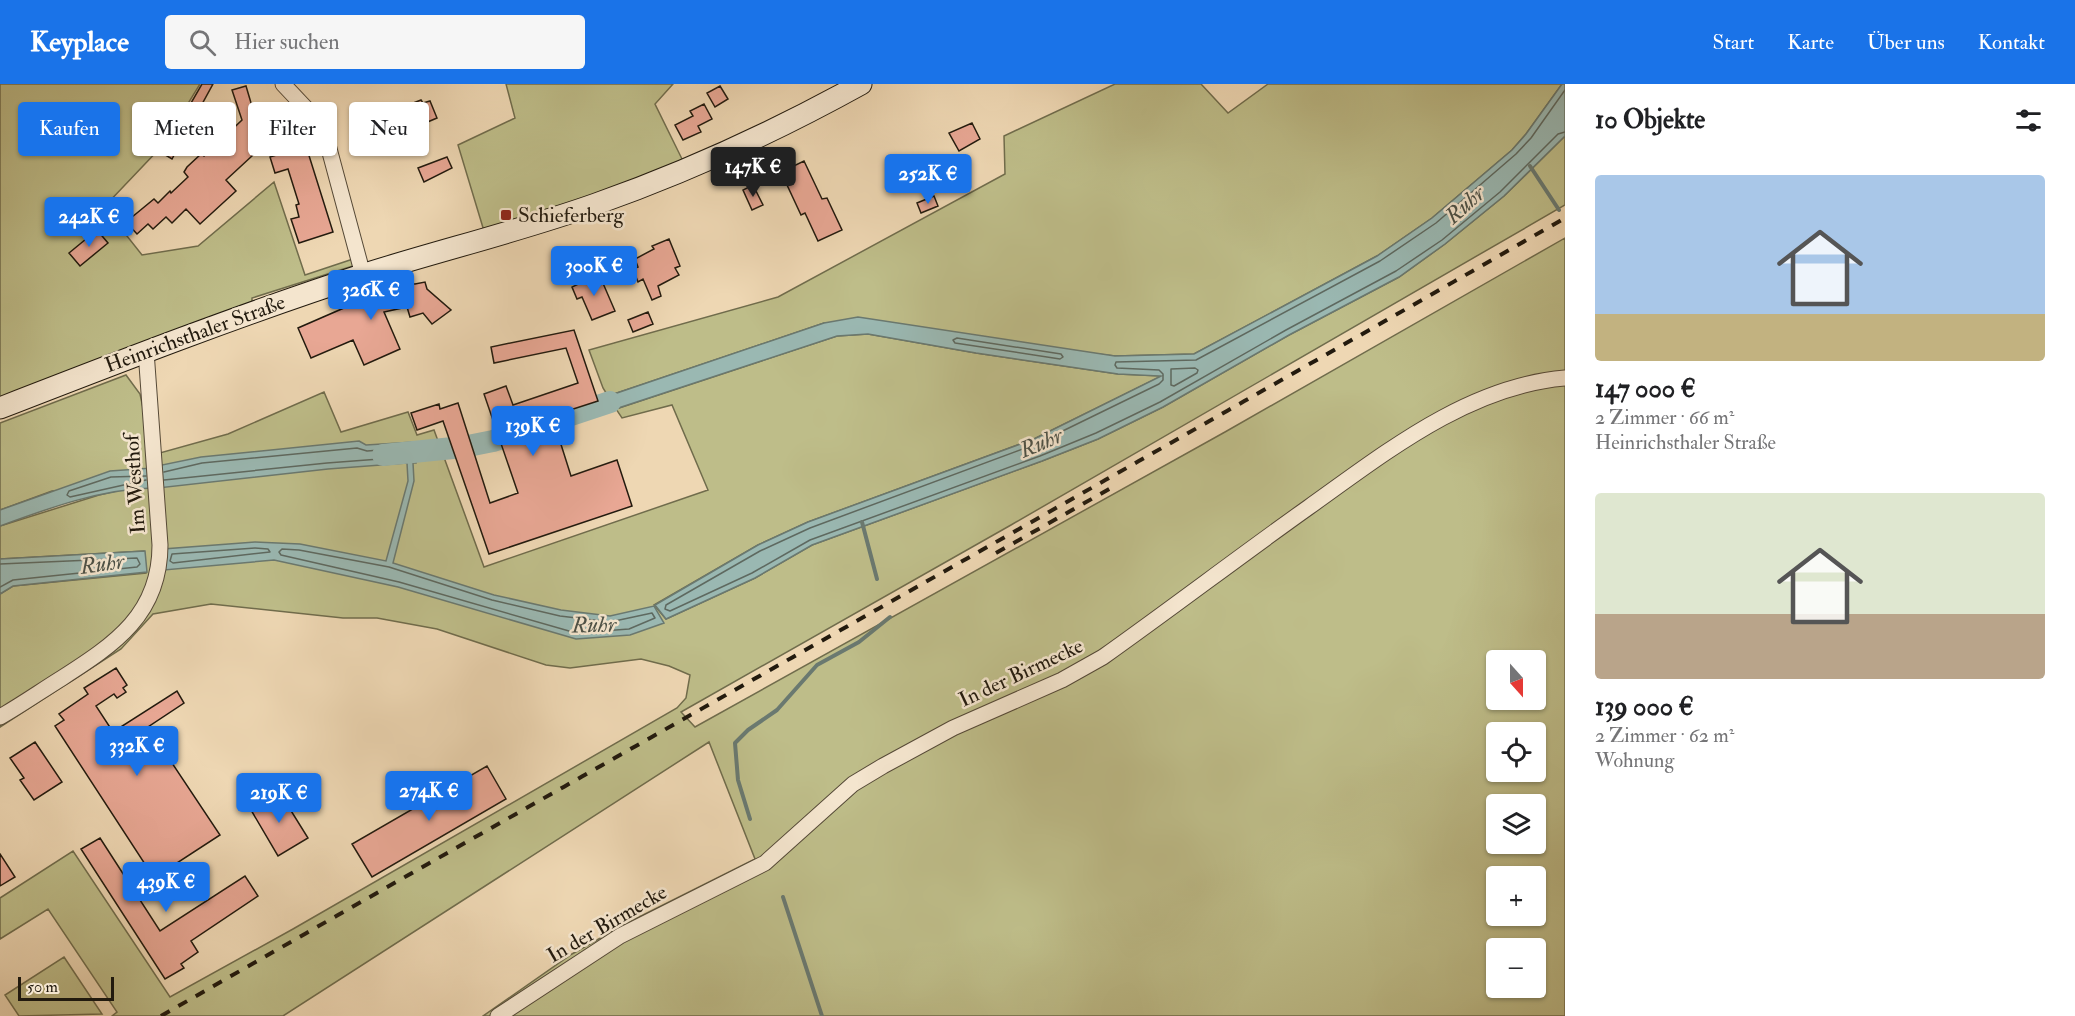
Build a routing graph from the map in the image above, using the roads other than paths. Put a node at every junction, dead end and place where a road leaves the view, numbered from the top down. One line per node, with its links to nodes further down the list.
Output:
1 (284, 84): 3 (street)
2 (861, 84): 3 (main road, Heinrichsthaler Straße)
3 (363, 275): 4 (main road, Heinrichsthaler Straße)
4 (146, 351): 6 (main road, Heinrichsthaler Straße); 7 (street, Im Westhof)
5 (1565, 378): 8 (street, In der Birmecke)
6 (0, 408)
7 (0, 717)
8 (498, 1016)

